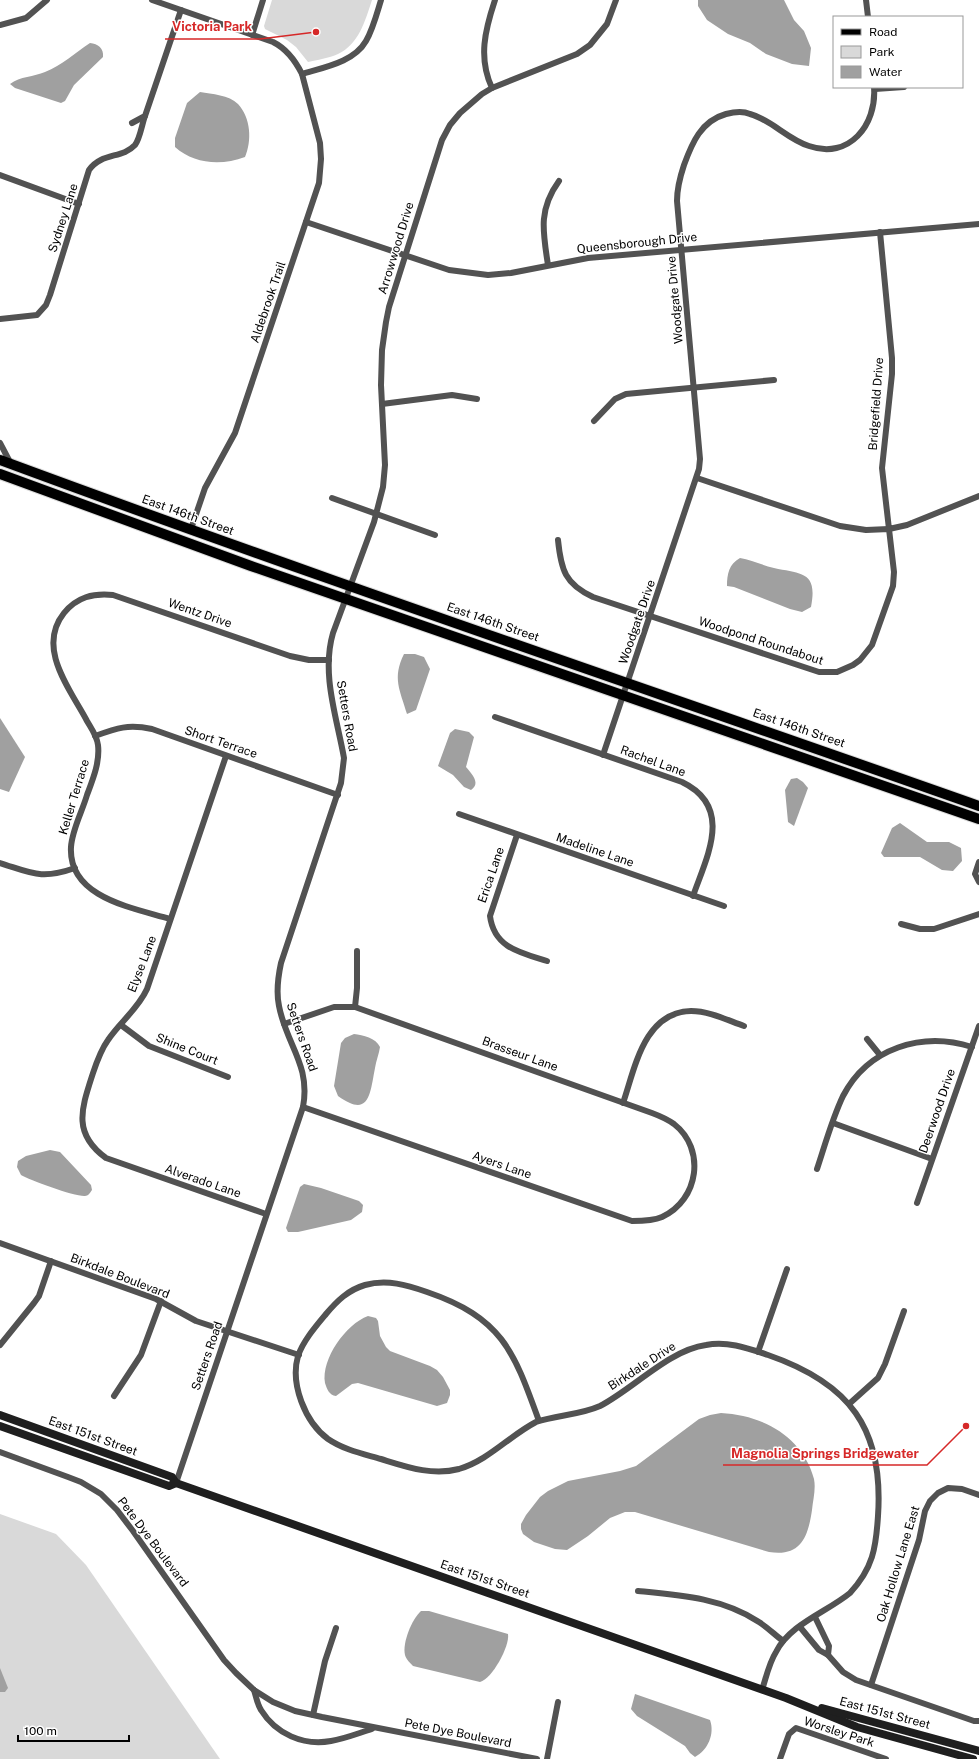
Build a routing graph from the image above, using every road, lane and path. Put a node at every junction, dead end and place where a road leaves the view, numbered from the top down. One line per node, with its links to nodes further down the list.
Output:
1 (47, 0): 10 (street)
2 (152, 0): 8 (street, Aldebrook Trail)
3 (263, 0): 11 (street)
4 (381, 0): 12 (street)
5 (495, 0): 13 (street)
6 (616, 0): 13 (street, Arrowwood Drive)
7 (866, 0): 9 (street)
8 (180, 10): 11 (street, Aldebrook Trail); 15 (street, Sydney Lane)
9 (868, 16)
10 (0, 26)
11 (252, 35): 12 (street, Aldebrook Trail)
12 (302, 74): 20 (street, Aldebrook Trail)
13 (492, 88): 24 (street, Arrowwood Drive)
14 (875, 88): 23 (street, Woodgate Drive)
15 (145, 116): 16 (street); 19 (street, Sydney Lane)
16 (132, 123)
17 (0, 175): 19 (street)
18 (559, 181): 25 (street)
19 (79, 204): 26 (street, Sydney Lane)
20 (306, 222): 24 (street, Queensborough Drive); 40 (street, Aldebrook Trail)
21 (979, 224): 22 (street, Queensborough Drive)
22 (880, 232): 23 (street, Queensborough Drive); 41 (street, Bridgefield Drive)
23 (681, 250): 25 (street, Queensborough Drive); 28 (street, Woodgate Drive)
24 (405, 255): 25 (street, Queensborough Drive); 30 (street, Arrowwood Drive)
25 (548, 265)
26 (0, 319)
27 (774, 380): 28 (street)
28 (693, 387): 31 (street); 36 (street, Woodgate Drive)
29 (477, 399): 30 (street)
30 (382, 404): 39 (street, Arrowwood Drive)
31 (594, 421)
32 (0, 443): 34 (street)
33 (0, 460): 34 (main road, East 146th Street)
34 (10, 464): 40 (main road, East 146th Street)
35 (0, 474): 44 (main road, East 146th Street)
36 (697, 478): 41 (street); 46 (street, Woodgate Drive)
37 (979, 496): 41 (street)
38 (332, 498): 39 (street)
39 (376, 514): 42 (street); 44 (street, Arrowwood Drive)
40 (190, 529): 44 (main road, East 146th Street)
41 (889, 529): 46 (street, Woodpond Roundabout)
42 (435, 535)
43 (558, 540): 46 (street, Woodpond Roundabout)
44 (348, 593): 47 (street, Setters Road); 48 (main road, East 146th Street)
45 (67, 609): 47 (street, Wentz Drive); 50 (street, Keller Terrace)
46 (651, 616): 48 (street, Woodgate Drive)
47 (329, 660): 53 (street, Setters Road)
48 (626, 688): 51 (street, Woodgate Drive); 54 (main road, East 146th Street); 56 (main road, East 146th Street)
49 (495, 717): 51 (street, Rachel Lane)
50 (95, 736): 52 (street, Short Terrace); 60 (street, Keller Terrace)
51 (603, 755): 62 (street, Rachel Lane)
52 (226, 756): 53 (street, Short Terrace); 65 (street, Elyse Lane)
53 (338, 795): 71 (street, Setters Road)
54 (979, 806)
55 (459, 814): 57 (street, Madeline Lane)
56 (979, 819)
57 (517, 835): 62 (street, Madeline Lane); 68 (street, Erica Lane)
58 (979, 862): 61 (street)
59 (0, 863): 60 (street)
60 (75, 868): 65 (street, Keller Terrace)
61 (979, 882)
62 (694, 896): 63 (street, Madeline Lane)
63 (724, 906)
64 (979, 914): 66 (street)
65 (170, 919): 70 (street, Elyse Lane)
66 (901, 924)
67 (357, 951): 69 (street)
68 (547, 961)
69 (355, 1007): 71 (street, Brasseur Lane); 78 (street, Brasseur Lane)
70 (121, 1024): 77 (street, Shine Court); 82 (street, Elyse Lane)
71 (284, 1024): 79 (street, Setters Road)
72 (744, 1026): 78 (street)
73 (979, 1026): 75 (street, Deerwood Drive)
74 (867, 1039): 76 (street)
75 (972, 1047): 76 (street); 81 (street, Deerwood Drive)
76 (880, 1055): 80 (street)
77 (228, 1077)
78 (623, 1103): 84 (street, Brasseur Lane)
79 (303, 1107): 84 (street, Ayers Lane); 86 (street, Setters Road)
80 (833, 1124): 81 (street); 83 (street)
81 (932, 1159): 85 (street, Deerwood Drive)
82 (134, 1169): 86 (street, Alverado Lane)
83 (817, 1169)
84 (687, 1194)
85 (917, 1203)
86 (266, 1214): 92 (street, Setters Road)
87 (0, 1243): 88 (street, Birkdale Boulevard)
88 (51, 1262): 90 (street, Birkdale Boulevard); 93 (street)
89 (787, 1269): 94 (street)
90 (161, 1302): 92 (street, Birkdale Boulevard); 96 (street)
91 (904, 1311): 97 (street)
92 (227, 1331): 95 (street, Birkdale Boulevard); 102 (street, Setters Road)
93 (0, 1345)
94 (758, 1352): 97 (street, Birkdale Drive); 99 (street, Birkdale Drive)
95 (299, 1355): 99 (street, Birkdale Drive); 99 (street)
96 (114, 1396)
97 (849, 1404): 105 (street, Birkdale Drive)
98 (0, 1415): 102 (street, East 151st Street)
99 (539, 1421)
100 (0, 1426): 102 (street, East 151st Street)
101 (0, 1452): 111 (street, Pete Dye Boulevard)
102 (176, 1482): 112 (street, East 151st Street)
103 (979, 1495): 110 (street, Oak Hollow Lane East)
104 (638, 1591): 108 (street)
105 (815, 1617): 106 (street, Birkdale Drive); 109 (street)
106 (800, 1627): 108 (street, Birkdale Drive); 109 (street)
107 (336, 1628): 115 (street)
108 (782, 1641): 112 (street, Birkdale Drive)
109 (828, 1655): 110 (street)
110 (871, 1685): 116 (street)
111 (254, 1690): 115 (street, Pete Dye Boulevard); 117 (street, Pete Dye Boulevard)
112 (762, 1690): 113 (street, East 151st Street)
113 (786, 1698): 118 (street, East 151st Street); 123 (street, East 151st Street)
114 (558, 1702): 120 (street)
115 (313, 1715): 117 (street, Pete Dye Boulevard)
116 (979, 1721)
117 (374, 1728): 119 (street, Pete Dye Boulevard)
118 (979, 1751)
119 (537, 1759)
120 (547, 1759)
121 (780, 1759): 122 (street, Worsley Park)
122 (886, 1759)
123 (973, 1759)

